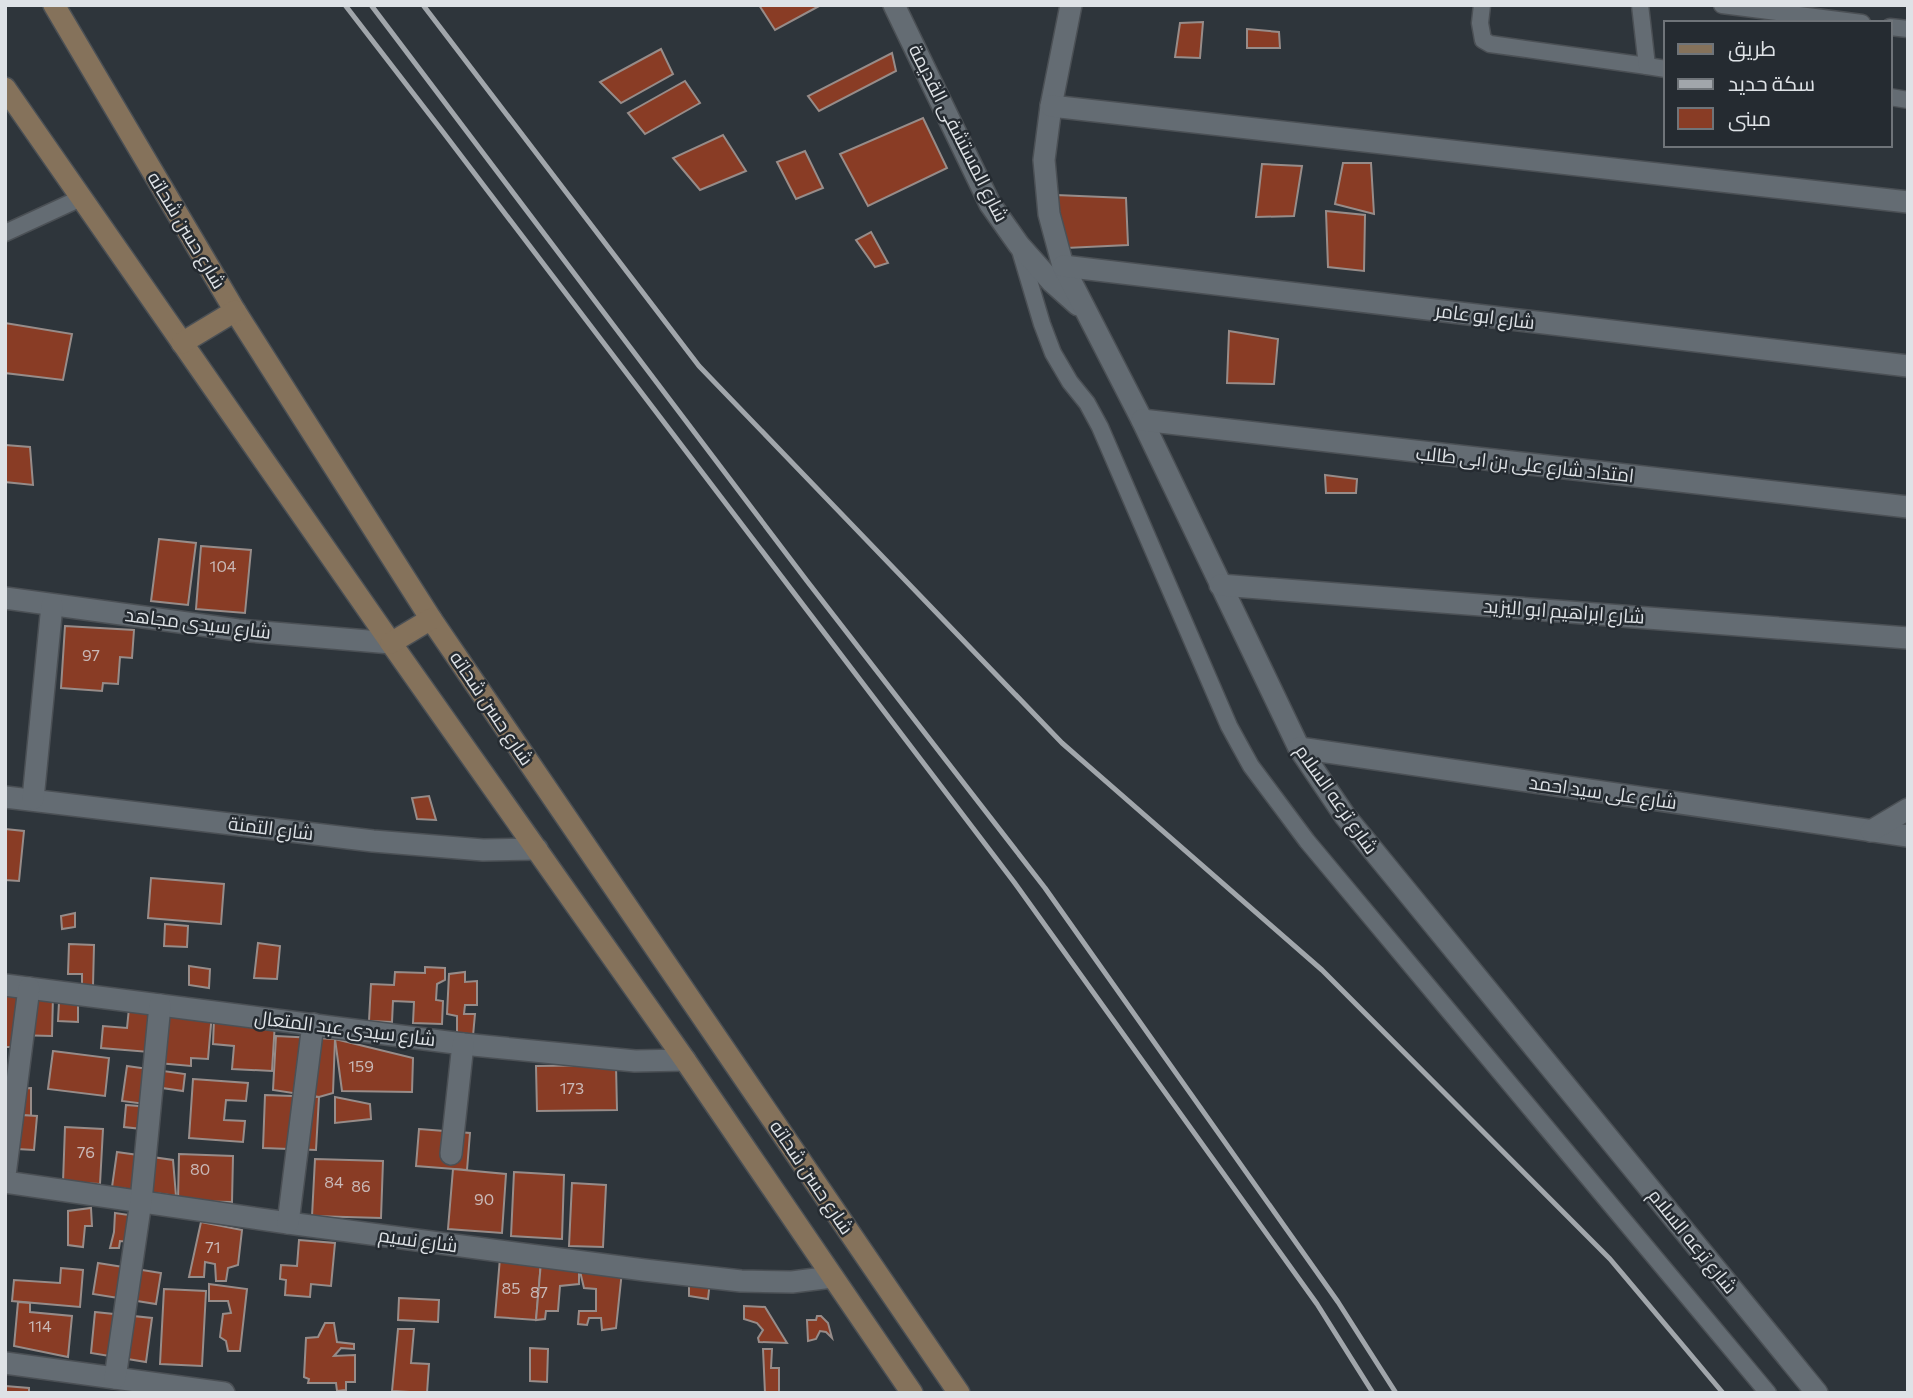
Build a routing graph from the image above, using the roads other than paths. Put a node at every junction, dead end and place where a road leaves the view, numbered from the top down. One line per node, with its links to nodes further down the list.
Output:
1 (54, 5): 17 (main road, شارع حسن شحاته)
2 (894, 5): 15 (street, شارع المستشفى القديمة)
3 (1071, 5): 11 (street, شارع ترعه السلام)
4 (1482, 5): 8 (lane)
5 (1640, 5): 8 (lane)
6 (1722, 5): 7 (lane)
7 (1846, 21)
8 (1647, 66): 9 (lane)
9 (1664, 69)
10 (5, 88): 12 (main road, شارع حسن شحاته)
11 (1051, 106): 13 (street); 16 (street, شارع ترعه السلام)
12 (81, 198): 14 (lane); 19 (main road, شارع حسن شحاته)
13 (1908, 202)
14 (5, 233)
15 (1019, 245): 18 (street, شارع المستشفى القديمة); 53 (lane)
16 (1063, 266): 18 (street, شارع ترعه السلام); 20 (street, شارع ابو عامر)
17 (235, 311): 19 (main road); 26 (main road, شارع حسن شحاته)
18 (1089, 315): 21 (street, شارع ترعه السلام)
19 (183, 343): 28 (main road, شارع حسن شحاته)
20 (1908, 366)
21 (1142, 420): 22 (street, امتداد شارع على بن ابى طالب); 23 (street, شارع ترعه السلام)
22 (1908, 507)
23 (1220, 585): 27 (street, شارع ابراهيم ابو اليزيد); 29 (street, شارع ترعه السلام)
24 (5, 598): 25 (street, شارع سيدى مجاهد)
25 (52, 605): 28 (street, شارع سيدى مجاهد); 31 (street)
26 (431, 619): 28 (main road); 52 (main road, شارع حسن شحاته)
27 (1908, 638)
28 (391, 643): 35 (main road, شارع حسن شحاته)
29 (1299, 748): 33 (street, شارع على سيد احمد); 54 (street, شارع ترعه السلام)
30 (5, 797): 31 (street, شارع التمنة)
31 (33, 799): 35 (street, شارع التمنة)
32 (1908, 809): 33 (street)
33 (1871, 831): 34 (street, شارع على سيد احمد)
34 (1908, 836)
35 (537, 849): 41 (main road, شارع حسن شحاته)
36 (5, 985): 37 (street, شارع سيدى عبد المتعال)
37 (29, 988): 38 (street, شارع سيدى عبد المتعال); 43 (street)
38 (160, 1005): 39 (street, شارع سيدى عبد المتعال); 45 (street)
39 (313, 1024): 40 (street, شارع سيدى عبد المتعال); 46 (street)
40 (463, 1044): 41 (street, شارع سيدى عبد المتعال); 42 (street)
41 (685, 1060): 47 (main road, شارع حسن شحاته)
42 (451, 1154)
43 (5, 1175)
44 (5, 1182): 45 (street, شارع نسيم)
45 (141, 1201): 46 (street, شارع نسيم); 49 (street)
46 (288, 1223): 47 (street, شارع نسيم)
47 (832, 1277): 51 (main road, شارع حسن شحاته)
48 (5, 1363): 49 (street)
49 (115, 1378): 50 (street)
50 (224, 1393)
51 (912, 1393)
52 (959, 1393)
53 (1768, 1393)
54 (1817, 1393)

